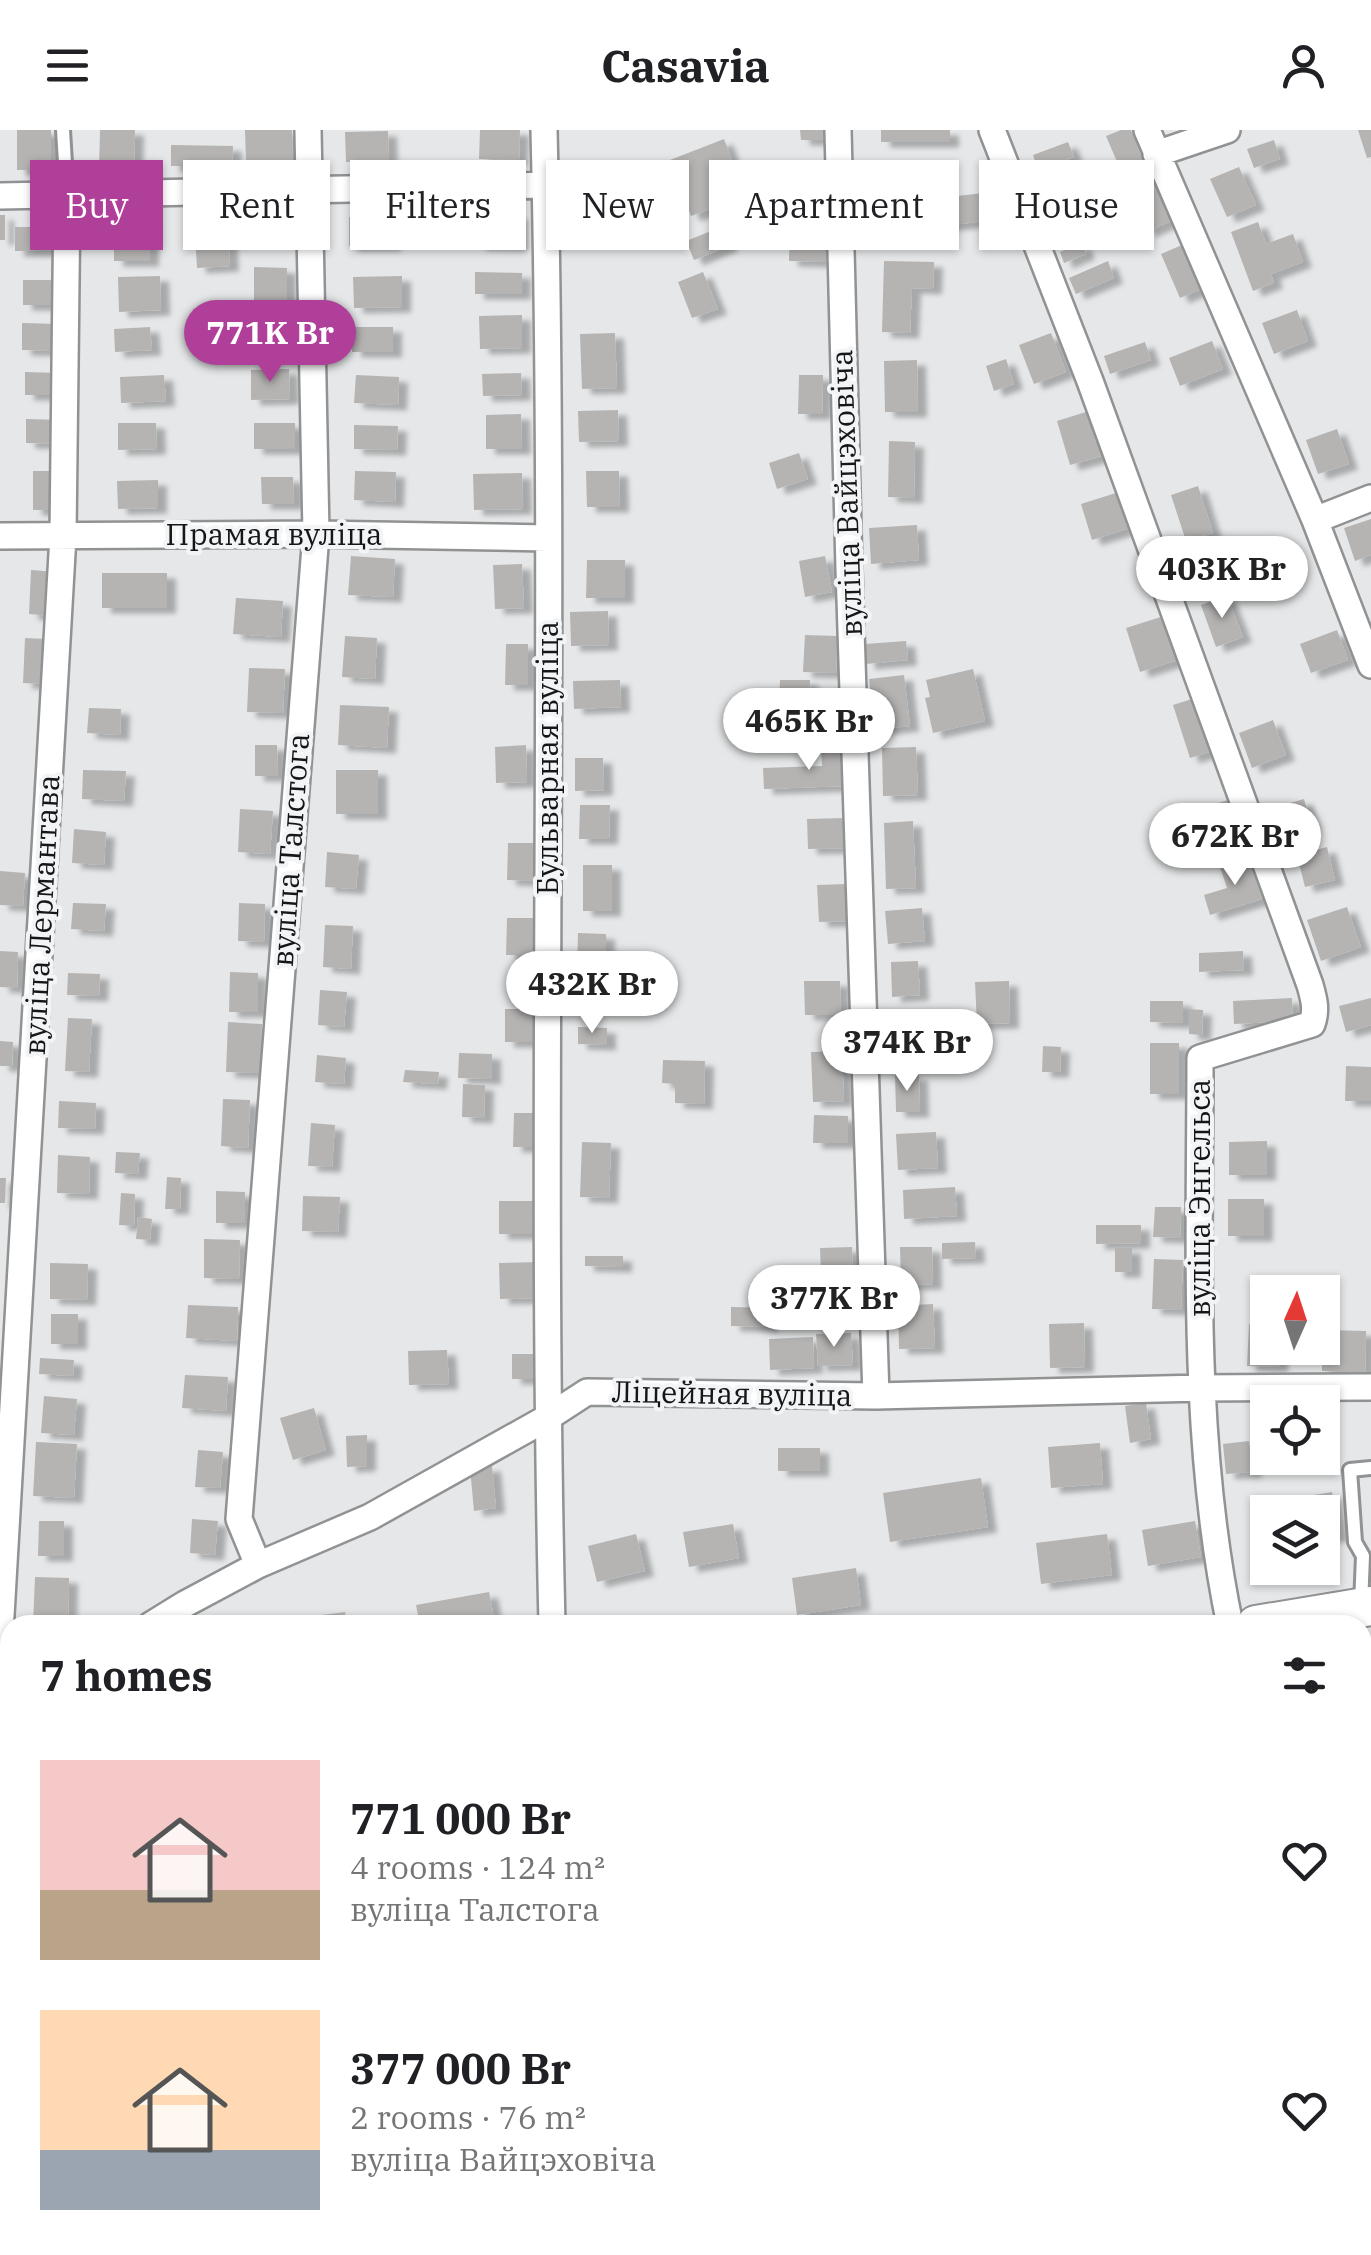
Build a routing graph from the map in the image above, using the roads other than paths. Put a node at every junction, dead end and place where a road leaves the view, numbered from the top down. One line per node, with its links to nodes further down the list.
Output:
1 (63, 130): 8 (lane)
2 (308, 130): 9 (street, вуліца Талстога)
3 (544, 130): 10 (street, Бульварная вуліца)
4 (838, 130): 25 (street, вуліца Вайцэховіча)
5 (992, 130): 24 (street, вуліца Энгельса)
6 (1228, 130): 7 (street)
7 (1151, 142): 17 (street)
8 (65, 160)
9 (307, 160)
10 (545, 185): 11 (street); 21 (street, Бульварная вуліца)
11 (330, 189)
12 (0, 196): 13 (street)
13 (30, 196)
14 (66, 250): 20 (street, вуліца Лермантава)
15 (309, 250): 18 (street, вуліца Талстога)
16 (1371, 498): 17 (street)
17 (1315, 520): 22 (street)
18 (316, 534): 20 (street, Прамая вуліца); 21 (street, Прамая вуліца); 28 (street, вуліца Талстога)
19 (0, 536): 20 (street, Прамая вуліца)
20 (63, 536): 30 (street, вуліца Лермантава)
21 (548, 538): 26 (street, Бульварная вуліца)
22 (1371, 665)
23 (1371, 1387): 24 (street, Ліцейная вуліца)
24 (1200, 1388): 25 (street, Ліцейная вуліца); 33 (street, вуліца Энгельса)
25 (876, 1396): 26 (street, Ліцейная вуліца)
26 (547, 1418): 28 (street, Ліцейная вуліца); 32 (street, Бульварная вуліца)
27 (1371, 1468): 29 (lane)
28 (258, 1565): 31 (street, Ліцейная вуліца)
29 (1366, 1607): 34 (street)
30 (1, 1615)
31 (168, 1615)
32 (552, 1615)
33 (1228, 1615)
34 (1317, 1615)

